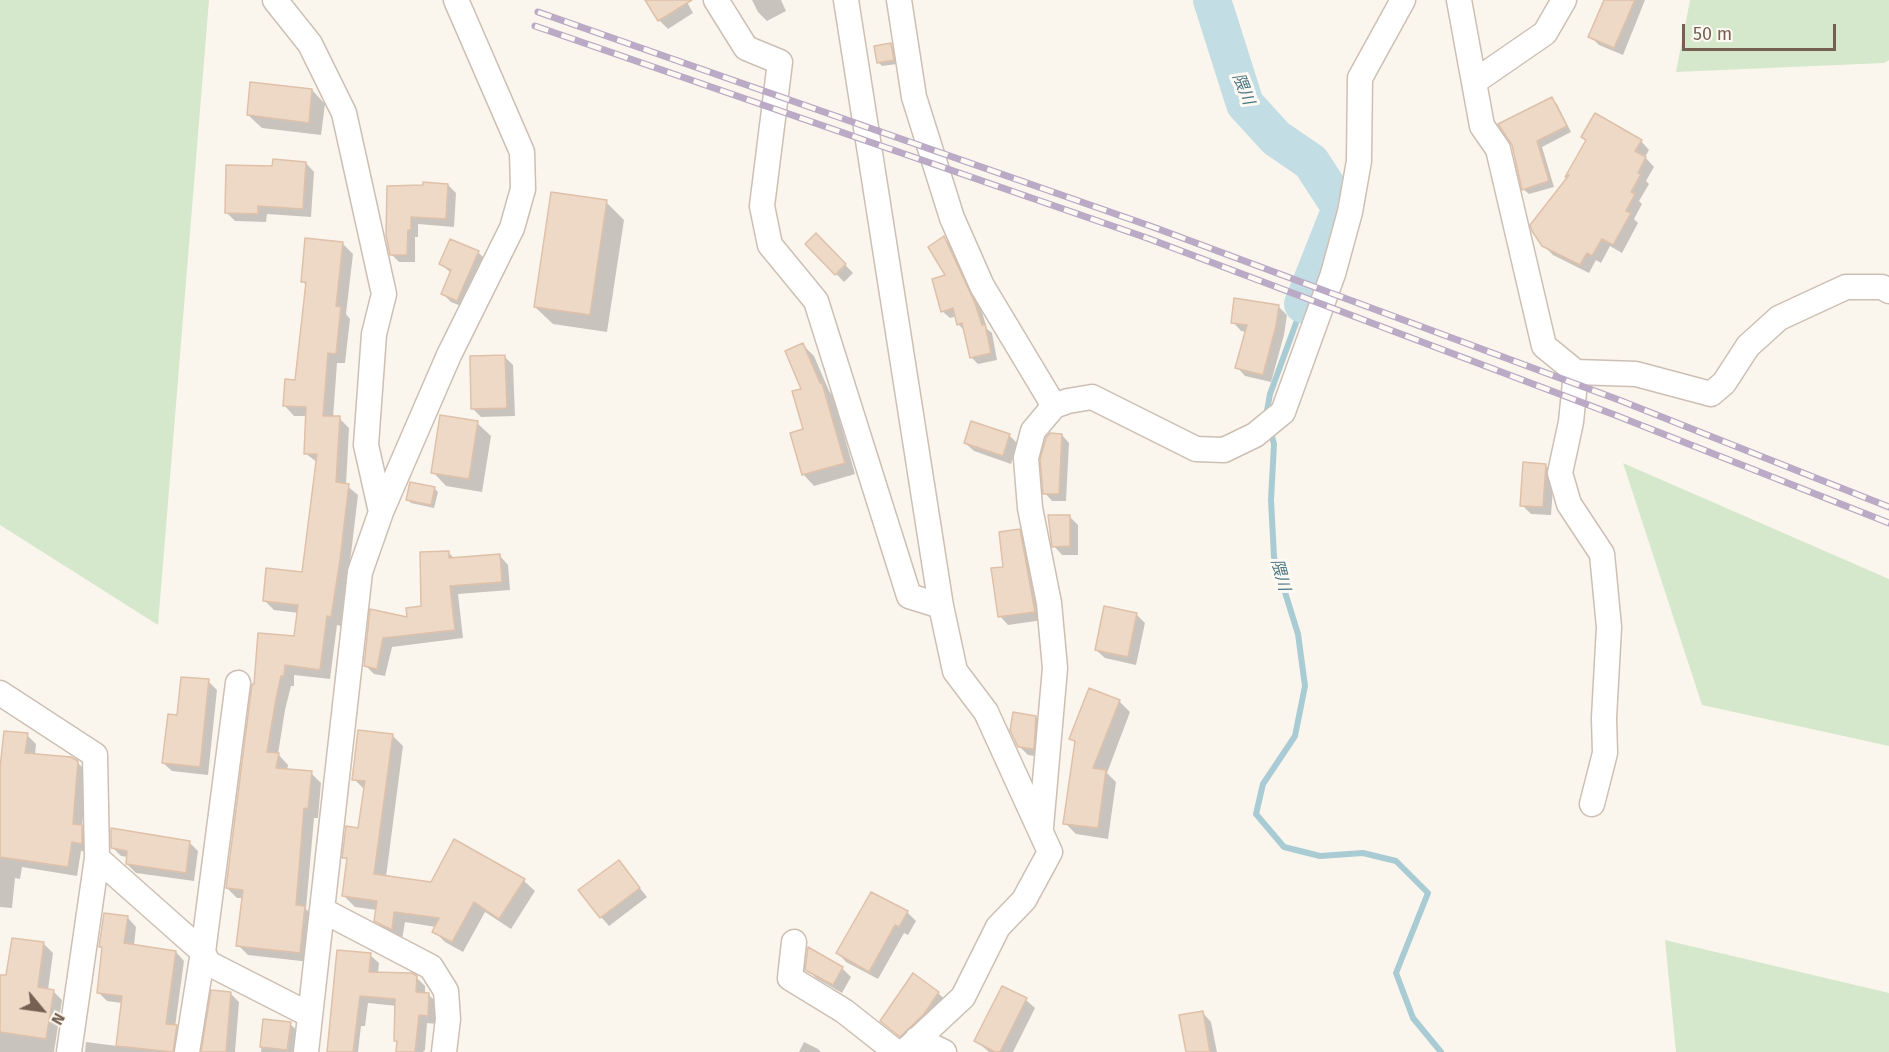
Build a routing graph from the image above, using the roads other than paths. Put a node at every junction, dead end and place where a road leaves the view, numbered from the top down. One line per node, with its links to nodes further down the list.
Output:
1 (275, 0): 13 (street)
2 (456, 0): 13 (street)
3 (716, 0): 14 (street)
4 (846, 0): 14 (street)
5 (899, 0): 12 (street)
6 (1403, 0): 12 (street)
7 (1459, 0): 9 (street)
8 (1564, 0): 9 (street)
9 (1474, 82): 11 (street)
10 (1889, 291): 11 (street)
11 (1576, 372): 17 (street)
12 (1054, 406): 18 (street)
13 (381, 512): 20 (street)
14 (941, 606): 18 (street)
15 (238, 683): 22 (street)
16 (0, 693): 19 (street)
17 (1592, 804)
18 (1041, 830): 24 (street)
19 (96, 858): 22 (street); 25 (street)
20 (322, 910): 23 (street); 28 (street)
21 (794, 942): 29 (street)
22 (203, 952): 23 (street); 26 (street)
23 (310, 1015): 27 (street)
24 (910, 1045): 30 (street)
25 (69, 1052)
26 (187, 1052)
27 (306, 1052)
28 (444, 1052)
29 (896, 1052)
30 (944, 1052)

